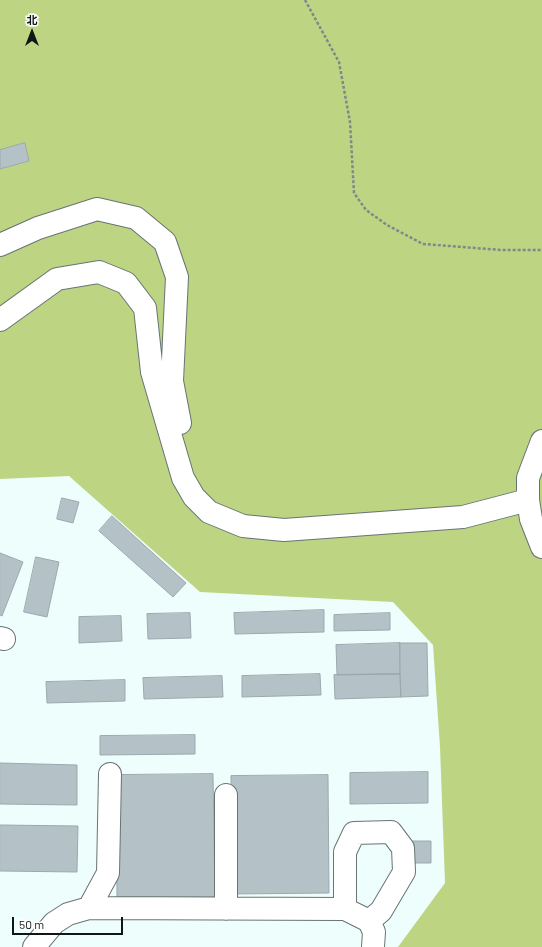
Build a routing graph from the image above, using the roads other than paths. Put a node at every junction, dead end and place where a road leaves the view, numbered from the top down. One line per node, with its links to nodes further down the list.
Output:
1 (0, 245): 4 (street)
2 (0, 320): 4 (street)
3 (542, 442): 5 (street)
4 (183, 478): 5 (street)
5 (528, 500): 6 (street)
6 (542, 547)
7 (110, 774): 9 (street)
8 (226, 795): 10 (street)
9 (89, 908): 10 (street); 13 (street)
10 (226, 909): 11 (street)
11 (345, 909): 12 (street); 12 (street)
12 (369, 921): 14 (street)
13 (34, 947)
14 (373, 947)

